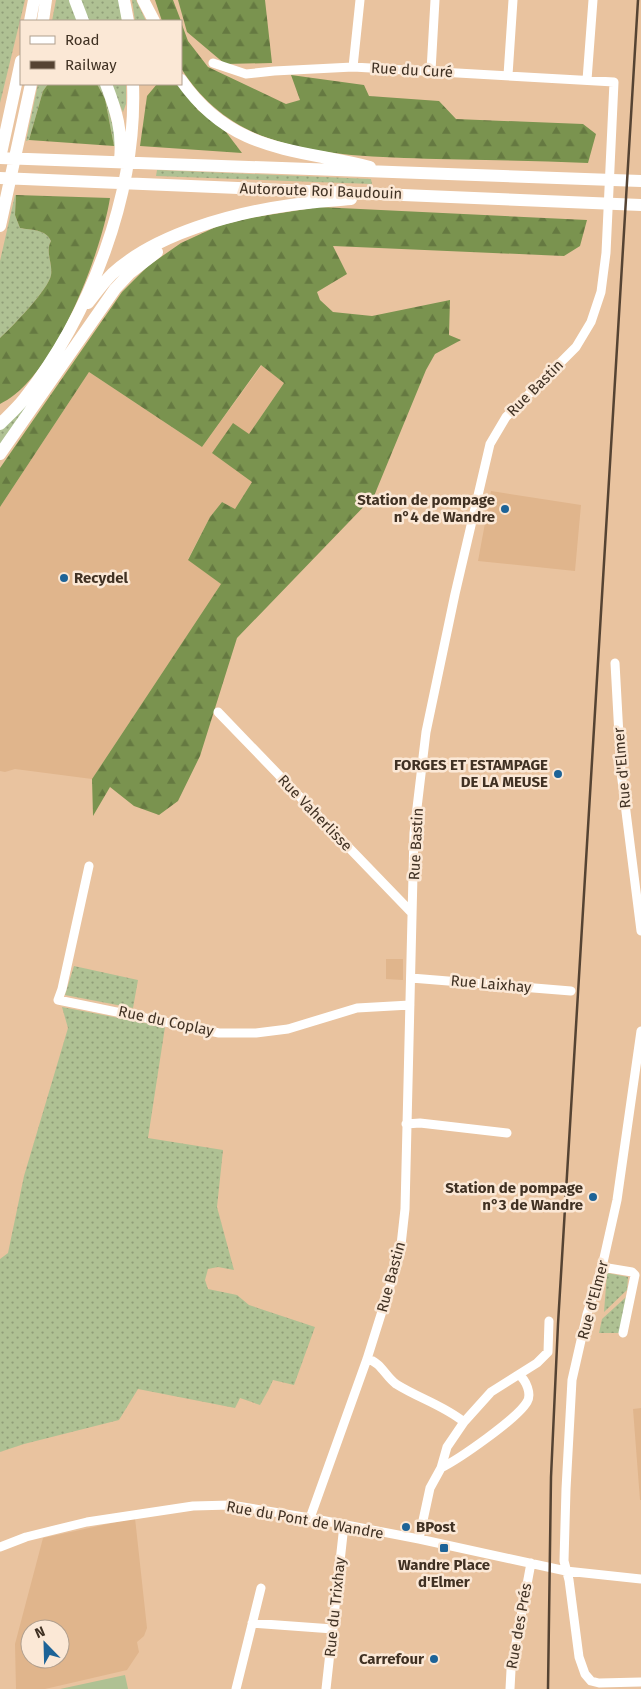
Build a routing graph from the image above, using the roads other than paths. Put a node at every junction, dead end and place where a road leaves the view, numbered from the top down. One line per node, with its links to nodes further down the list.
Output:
1 (34, 0): 11 (highway)
2 (46, 0): 12 (highway)
3 (75, 0): 13 (highway)
4 (124, 0): 14 (highway)
5 (143, 0): 15 (highway)
6 (150, 0): 16 (highway)
7 (360, 0): 19 (street)
8 (434, 0): 20 (street)
9 (513, 0): 21 (street)
10 (593, 0): 22 (street)
11 (30, 20)
12 (43, 20)
13 (83, 20)
14 (128, 20)
15 (154, 20)
16 (155, 20)
17 (213, 63): 19 (street, Rue du Curé)
18 (20, 66): 28 (highway)
19 (353, 67): 20 (street, Rue du Curé)
20 (431, 71): 21 (street, Rue du Curé)
21 (508, 75): 22 (street, Rue du Curé)
22 (587, 80): 24 (street, Rue du Curé)
23 (182, 81): 29 (highway)
24 (614, 82): 45 (street, Rue Bastin)
25 (31, 85): 35 (highway)
26 (106, 85): 36 (highway)
27 (133, 85): 36 (highway)
28 (0, 158): 29 (highway, Autoroute Roi Baudouin)
29 (395, 173): 31 (highway, Autoroute Roi Baudouin)
30 (0, 178): 32 (highway, Autoroute Roi Baudouin)
31 (641, 182)
32 (399, 195): 33 (highway, Autoroute Roi Baudouin); 34 (highway)
33 (641, 205)
34 (206, 225): 37 (highway); 41 (highway)
35 (0, 226)
36 (110, 232): 37 (highway)
37 (75, 318): 38 (highway)
38 (42, 373): 39 (highway); 40 (highway)
39 (0, 412)
40 (0, 424)
41 (0, 454)
42 (615, 664): 46 (street, Rue d'Elmer)
43 (218, 712): 45 (street, Rue Vaherlisse)
44 (90, 866): 49 (street, Rue du Coplay)
45 (412, 913): 47 (street, Rue Bastin)
46 (641, 931)
47 (411, 978): 48 (street, Rue Laixhay); 49 (street, Rue Bastin)
48 (571, 992)
49 (410, 1005): 51 (street, Rue Bastin)
50 (641, 1031): 53 (street, Rue d'Elmer)
51 (406, 1124): 52 (street); 56 (street, Rue Bastin)
52 (507, 1133)
53 (602, 1267): 55 (street); 65 (street, Rue d'Elmer)
54 (549, 1321): 57 (street)
55 (623, 1333)
56 (367, 1359): 58 (street); 60 (street, Rue Bastin)
57 (520, 1375): 58 (street); 59 (street)
58 (464, 1422): 59 (street)
59 (441, 1468): 62 (street)
60 (310, 1518): 61 (street, Rue du Pont de Wandre); 63 (street, Rue du Pont de Wandre)
61 (344, 1524): 62 (street, Rue du Pont de Wandre); 69 (street, Rue du Trixhay)
62 (419, 1539): 64 (street, Rue du Pont de Wandre)
63 (0, 1546)
64 (531, 1563): 65 (street, Rue du Pont de Wandre); 73 (street, Rue des Prés)
65 (566, 1570): 66 (street, Rue du Pont de Wandre); 70 (street, Rue d'Elmer)
66 (641, 1579)
67 (261, 1588): 68 (street)
68 (252, 1623): 69 (street); 71 (street)
69 (333, 1629): 72 (street, Rue du Trixhay)
70 (641, 1682)
71 (236, 1689)
72 (326, 1689)
73 (510, 1689)

